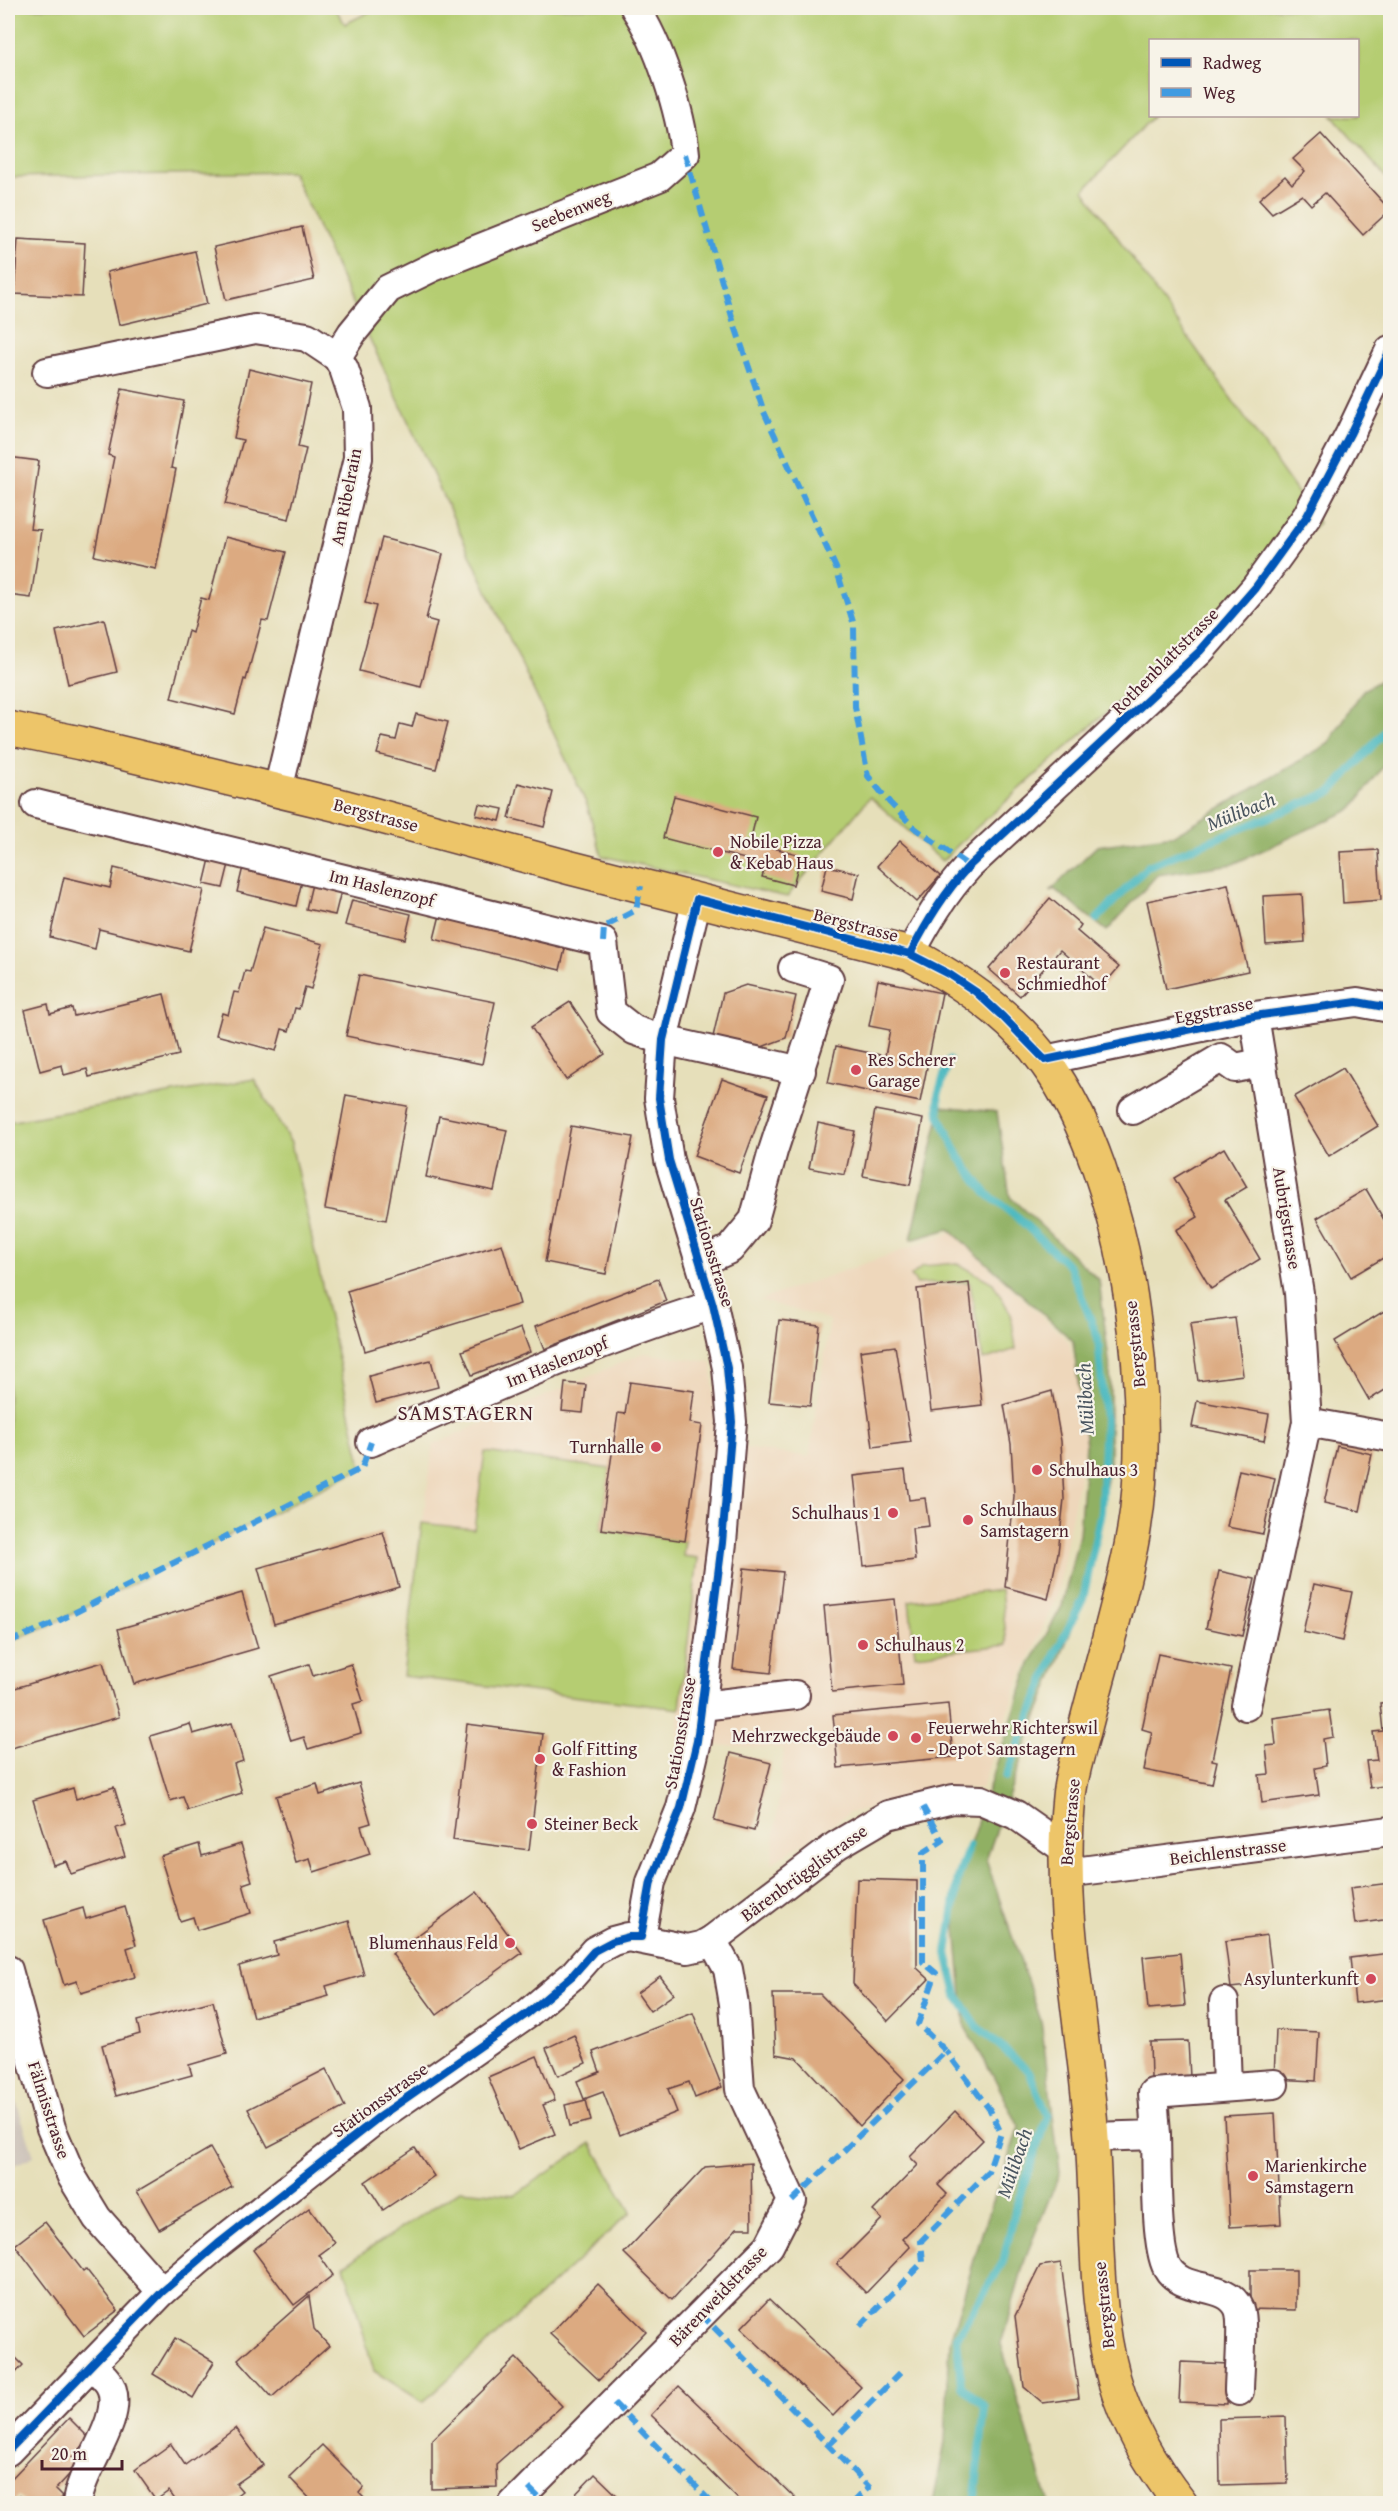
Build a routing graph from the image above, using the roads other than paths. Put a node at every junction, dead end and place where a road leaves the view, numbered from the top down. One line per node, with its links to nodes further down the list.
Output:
1 (635, 8): 3 (street, Seebenweg)
2 (1390, 350): 9 (street, Rothenblattstrasse)
3 (336, 357): 4 (street, Am Ribelrain); 6 (street, Am Ribelrain)
4 (47, 372)
5 (8, 728): 6 (main road, Bergstrasse)
6 (278, 790): 8 (main road, Bergstrasse)
7 (36, 804): 13 (street, Im Haslenzopf)
8 (697, 899): 9 (main road, Bergstrasse); 13 (street, Stationsstrasse)
9 (910, 954): 14 (main road, Bergstrasse)
10 (793, 968): 16 (street, Stationsstrasse)
11 (1390, 1008): 12 (street, Eggstrasse)
12 (1254, 1016): 14 (street, Eggstrasse); 15 (street, Aubrigstrasse)
13 (663, 1040): 16 (street); 18 (street, Stationsstrasse)
14 (1045, 1060): 27 (main road, Bergstrasse)
15 (1261, 1063): 17 (street); 20 (street, Aubrigstrasse)
16 (801, 1071): 18 (street, Stationsstrasse)
17 (1132, 1110)
18 (701, 1262): 19 (street, Stationsstrasse)
19 (713, 1305): 22 (street, Im Haslenzopf); 24 (street, Stationsstrasse)
20 (1307, 1422): 21 (street); 25 (street, Aubrigstrasse)
21 (1390, 1437)
22 (371, 1442)
23 (795, 1695): 24 (street)
24 (702, 1706): 28 (street, Stationsstrasse)
25 (1246, 1706)
26 (1390, 1831): 27 (street, Beichlenstrasse)
27 (1066, 1861): 29 (street, Bärenbrügglistrasse); 36 (main road, Bergstrasse)
28 (641, 1937): 29 (street, Bärenbrügglistrasse); 37 (street, Stationsstrasse)
29 (712, 1940): 42 (street, Bärenweidstrasse)
30 (8, 1970): 32 (street, Fälmisstrasse)
31 (1224, 2002): 34 (street)
32 (13, 2007): 37 (street, Fälmisstrasse)
33 (1274, 2084): 34 (street)
34 (1227, 2086): 35 (street)
35 (1156, 2135): 36 (street); 39 (street)
36 (1092, 2137): 43 (main road, Bergstrasse)
37 (162, 2292): 38 (street, Stationsstrasse)
38 (91, 2366): 40 (street, Stationsstrasse); 41 (street)
39 (1239, 2391)
40 (8, 2451)
41 (77, 2504)
42 (513, 2504)
43 (1181, 2504)

